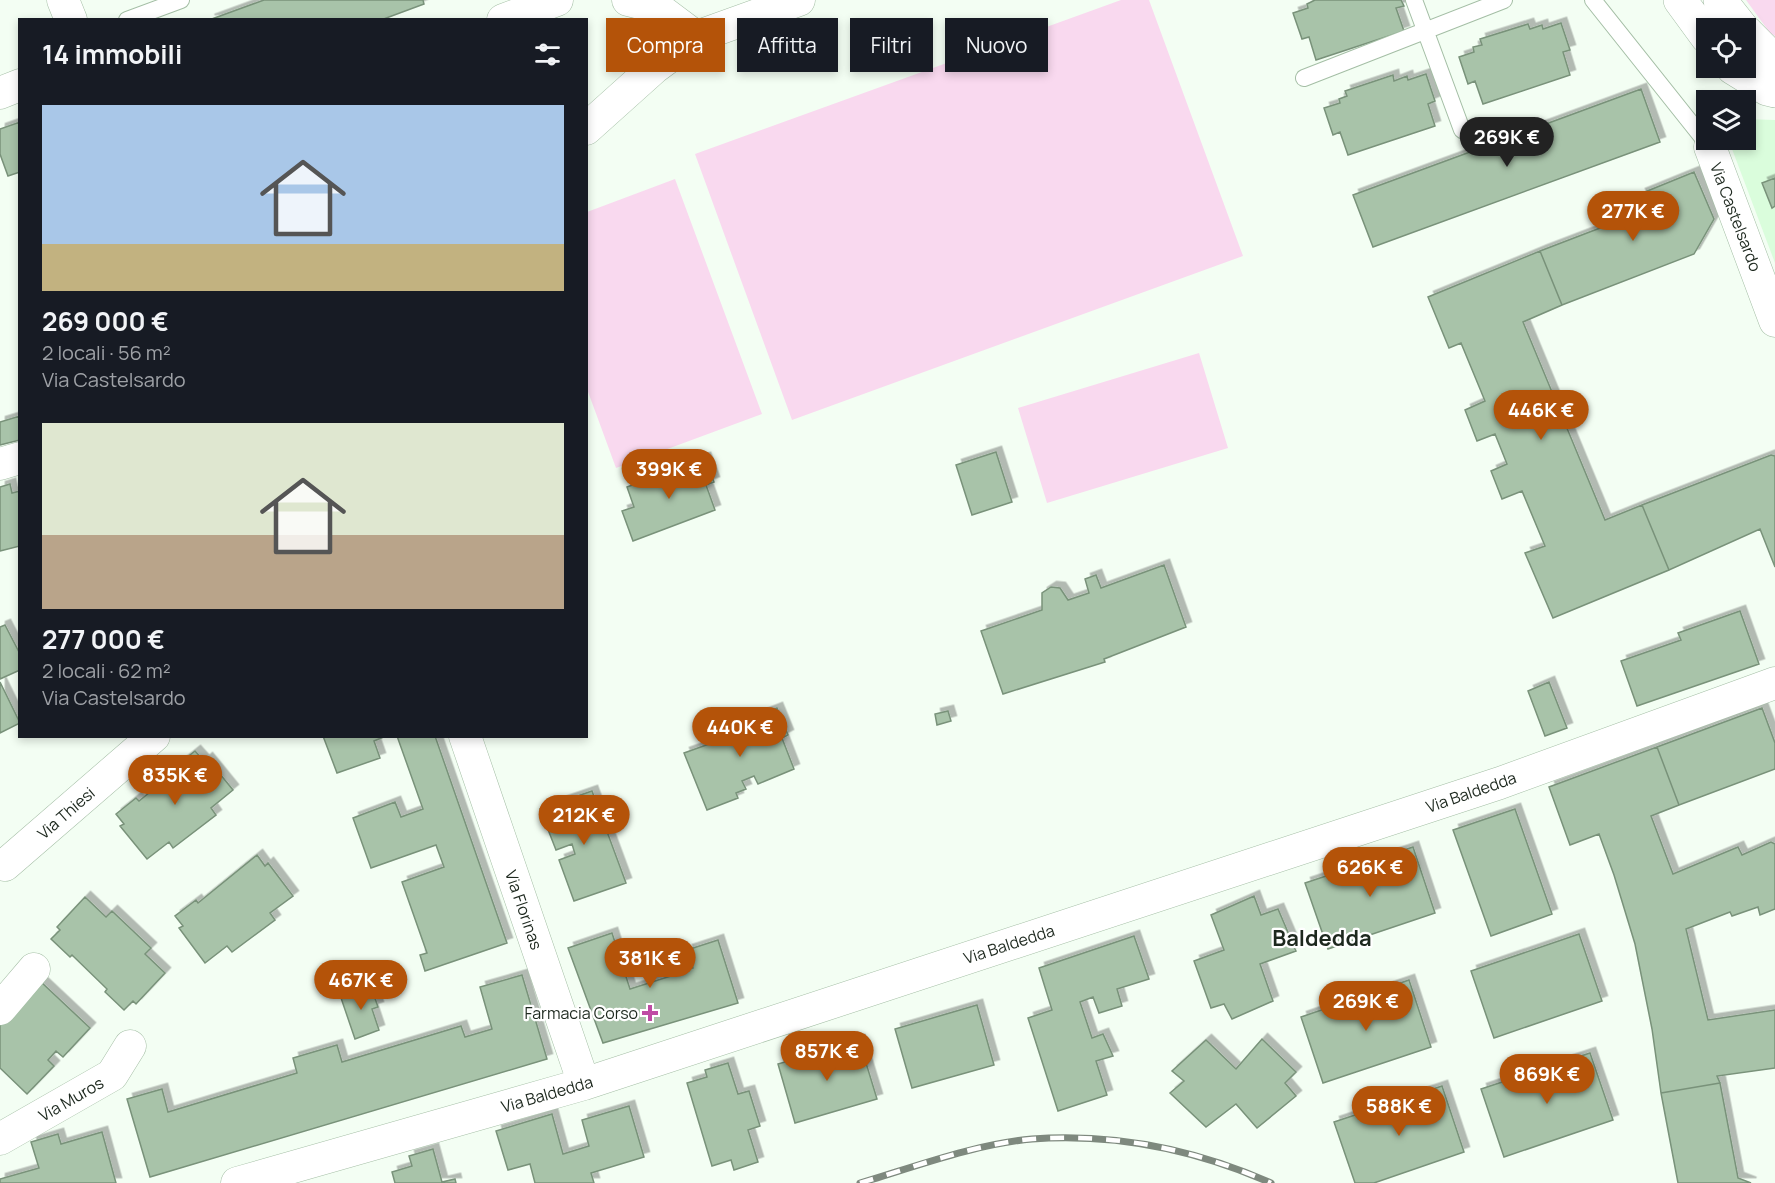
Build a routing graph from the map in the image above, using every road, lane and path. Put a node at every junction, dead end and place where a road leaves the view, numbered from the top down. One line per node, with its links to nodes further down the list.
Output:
1 (63, 0): 11 (street)
2 (181, 0): 12 (lane)
3 (557, 0): 13 (street)
4 (628, 0): 14 (street)
5 (799, 0): 17 (street)
6 (1414, 0): 18 (lane)
7 (1504, 0): 18 (lane)
8 (1593, 0): 28 (lane)
9 (1680, 0): 16 (main road)
10 (1720, 0): 15 (main road)
11 (70, 18)
12 (132, 18)
13 (508, 18)
14 (671, 18)
15 (1734, 18)
16 (1696, 22)
17 (725, 27)
18 (1426, 30): 22 (lane); 29 (lane)
19 (1756, 42): 20 (main road)
20 (1775, 61)
21 (650, 72): 27 (street)
22 (1304, 78)
23 (1749, 78): 25 (main road)
24 (18, 86): 26 (street)
25 (1775, 92)
26 (0, 93)
27 (588, 127)
28 (1696, 129)
29 (1462, 130)
30 (1711, 150): 31 (street, Via Castelsardo)
31 (1775, 321)
32 (18, 459): 33 (street)
33 (0, 464)
34 (1775, 683): 41 (street, Via Baldedda)
35 (152, 738): 37 (street, Via Thiesi)
36 (466, 738): 41 (street, Via Florinas)
37 (5, 865)
38 (34, 969): 39 (street)
39 (0, 1009)
40 (130, 1046): 42 (street, Via Muros)
41 (584, 1084): 43 (street, Via Baldedda)
42 (0, 1139)
43 (237, 1183)

